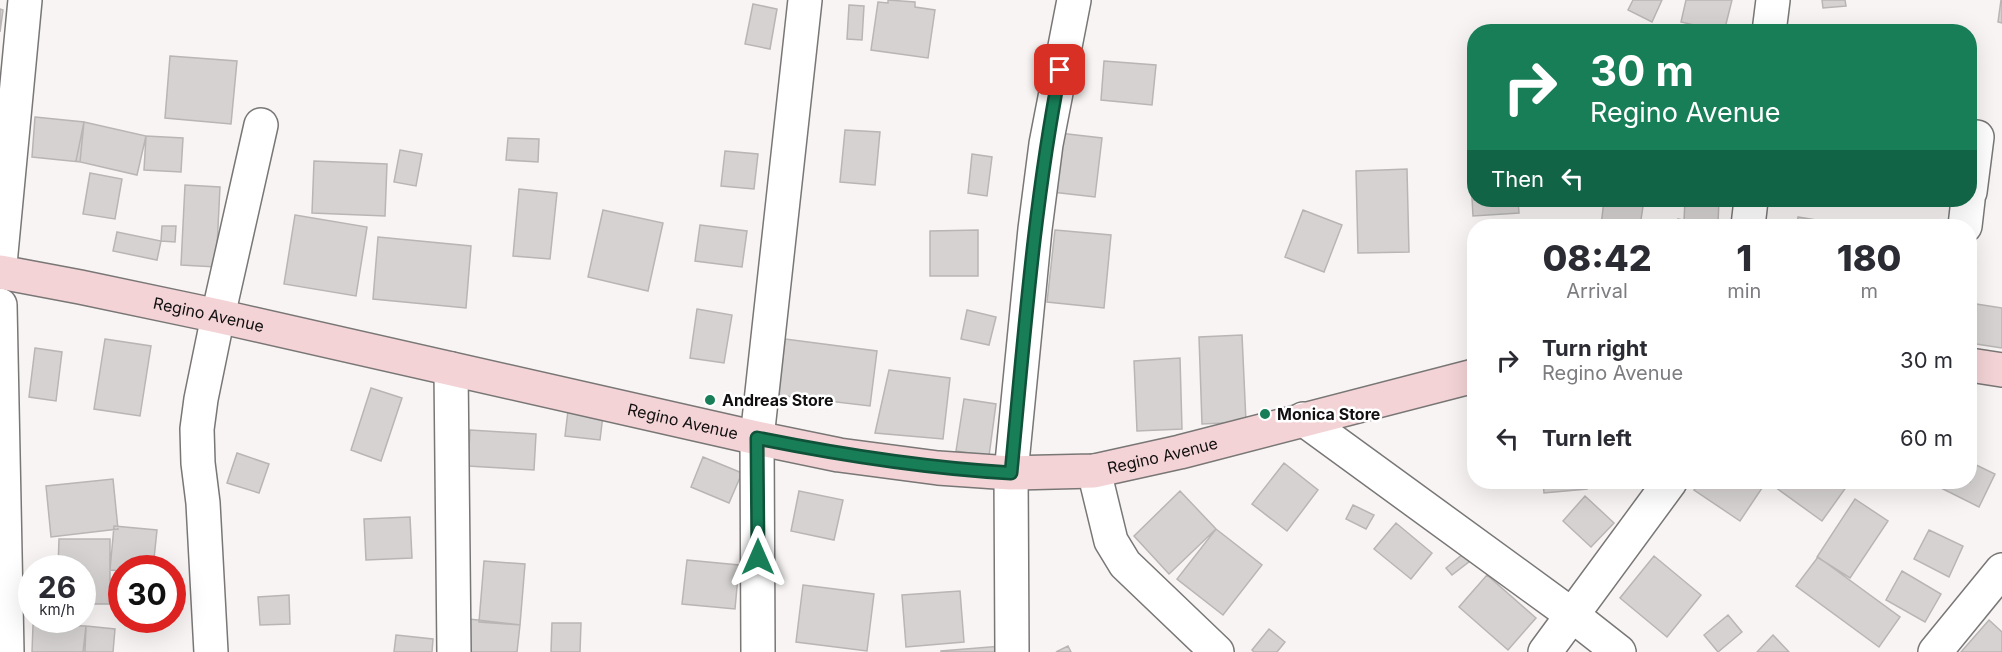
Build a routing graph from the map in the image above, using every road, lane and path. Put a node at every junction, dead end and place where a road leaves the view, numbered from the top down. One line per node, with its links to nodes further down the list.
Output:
1 (25, 0): 7 (street)
2 (805, 0): 16 (street)
3 (1074, 0): 18 (street)
4 (1773, 0): 5 (street)
5 (1770, 24)
6 (261, 125): 10 (street)
7 (0, 264)
8 (0, 272): 10 (street, Regino Avenue)
9 (0, 305): 22 (street)
10 (218, 316): 12 (street, Regino Avenue); 23 (street)
11 (1977, 367): 13 (street)
12 (451, 369): 16 (street, Regino Avenue); 24 (street)
13 (2002, 370)
14 (1467, 378): 15 (street, Regino Avenue)
15 (1303, 419): 17 (street, Regino Avenue); 21 (street)
16 (757, 438): 18 (street, Regino Avenue); 25 (street)
17 (1094, 471): 18 (street, Regino Avenue); 27 (street)
18 (1011, 473): 26 (street)
19 (1665, 489): 21 (street)
20 (2002, 570): 30 (street)
21 (1572, 615): 28 (street); 29 (street)
22 (8, 652)
23 (211, 652)
24 (454, 652)
25 (758, 652)
26 (1012, 652)
27 (1217, 652)
28 (1545, 652)
29 (1619, 652)
30 (1935, 652)

